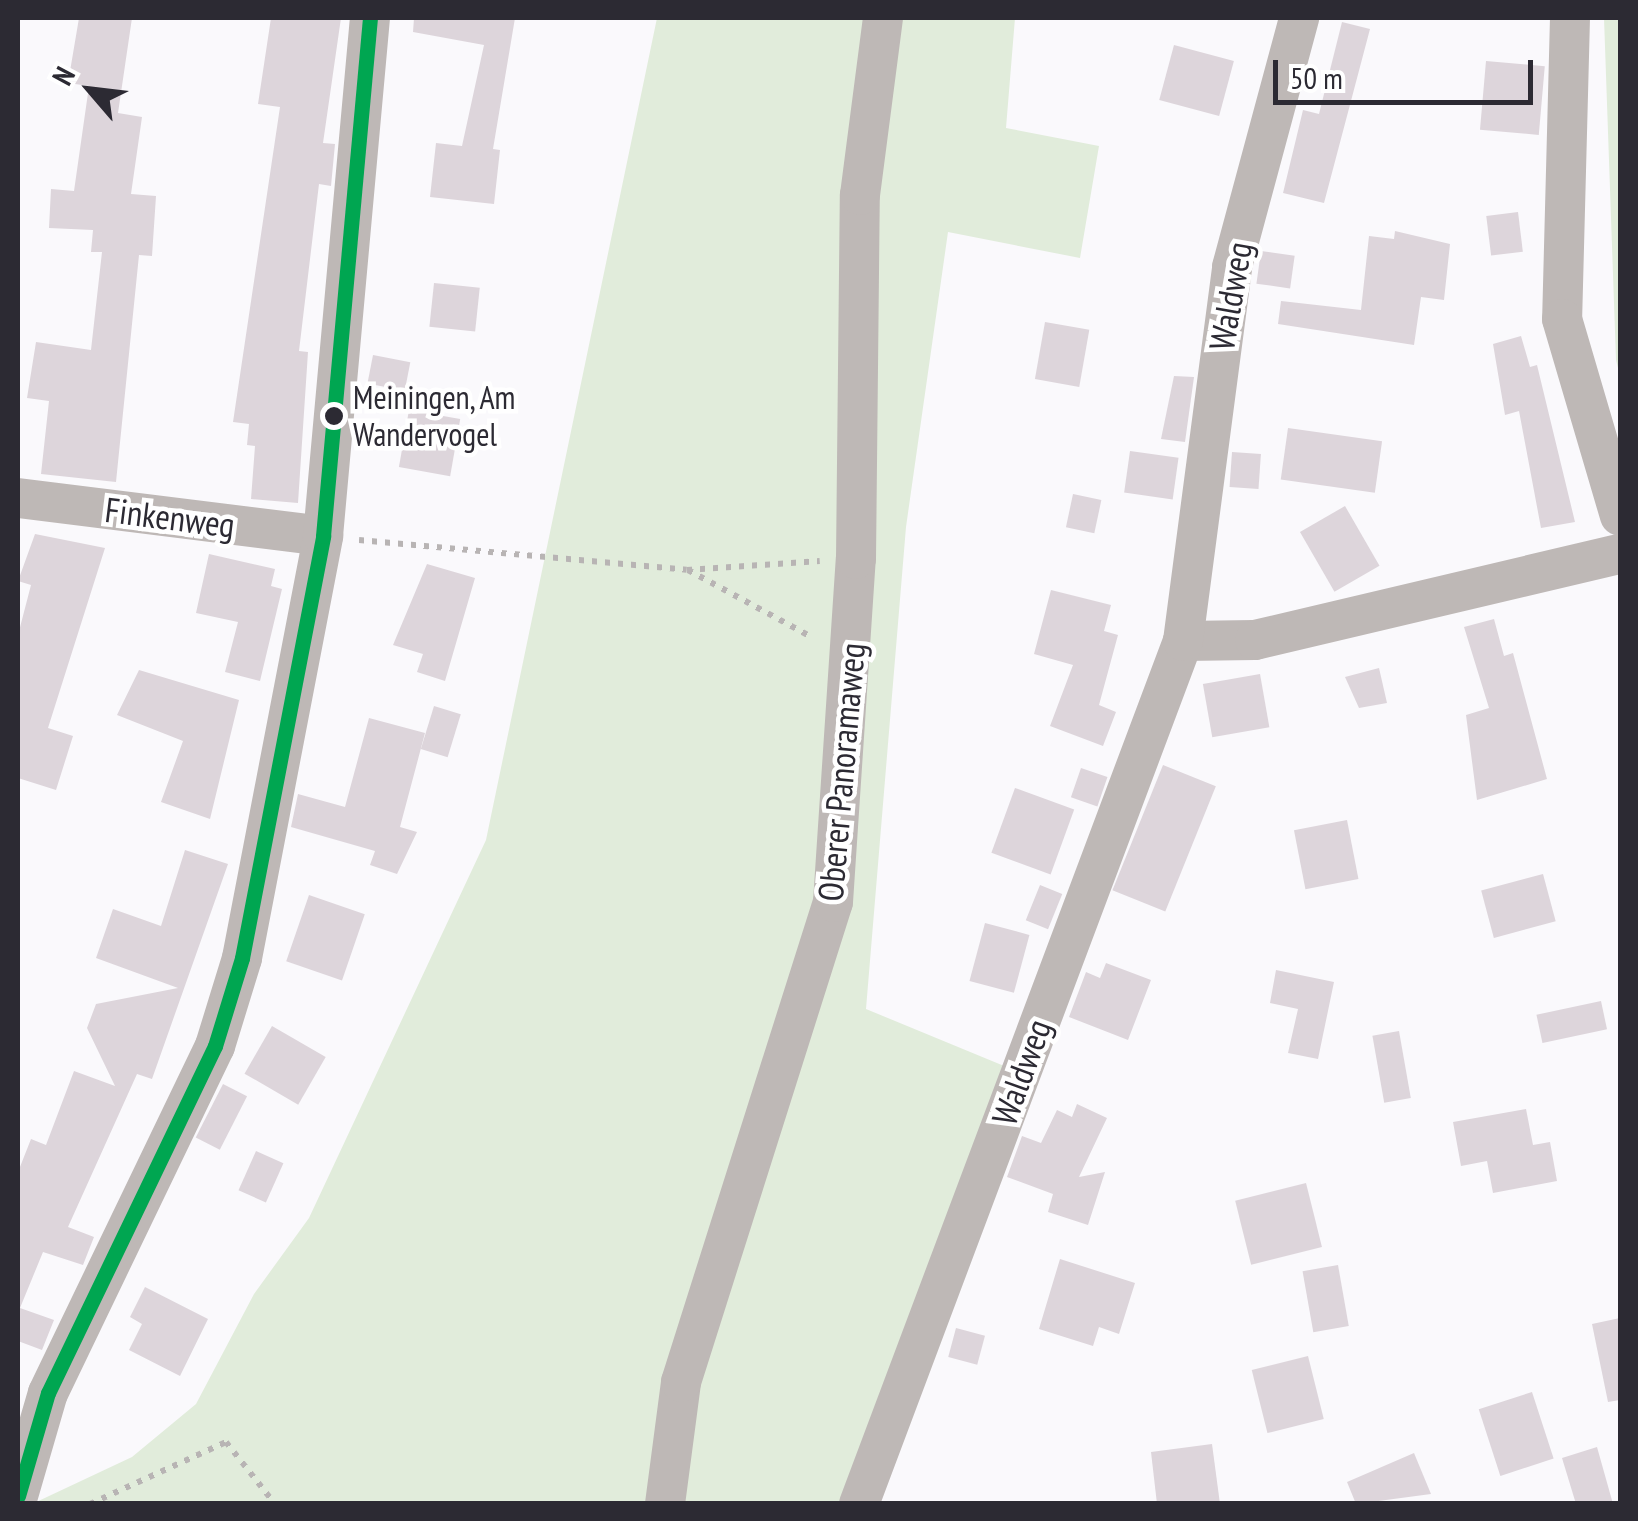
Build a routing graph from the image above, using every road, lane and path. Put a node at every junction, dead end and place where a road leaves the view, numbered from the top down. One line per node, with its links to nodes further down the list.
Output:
1 (370, 18): 7 (street)
2 (883, 18): 9 (street, Oberer Panoramaweg)
3 (1300, 18): 11 (street, Waldweg)
4 (1570, 18): 6 (street)
5 (18, 498): 7 (street, Finkenweg)
6 (1620, 516)
7 (323, 536): 10 (path); 13 (street)
8 (1620, 554): 11 (street)
9 (856, 559): 10 (path); 12 (street, Oberer Panoramaweg)
10 (687, 570): 12 (path)
11 (1183, 640): 17 (street, Waldweg)
12 (852, 659): 16 (street, Oberer Panoramaweg)
13 (18, 1496)
14 (90, 1504): 15 (path)
15 (275, 1504)
16 (665, 1504)
17 (859, 1504)

